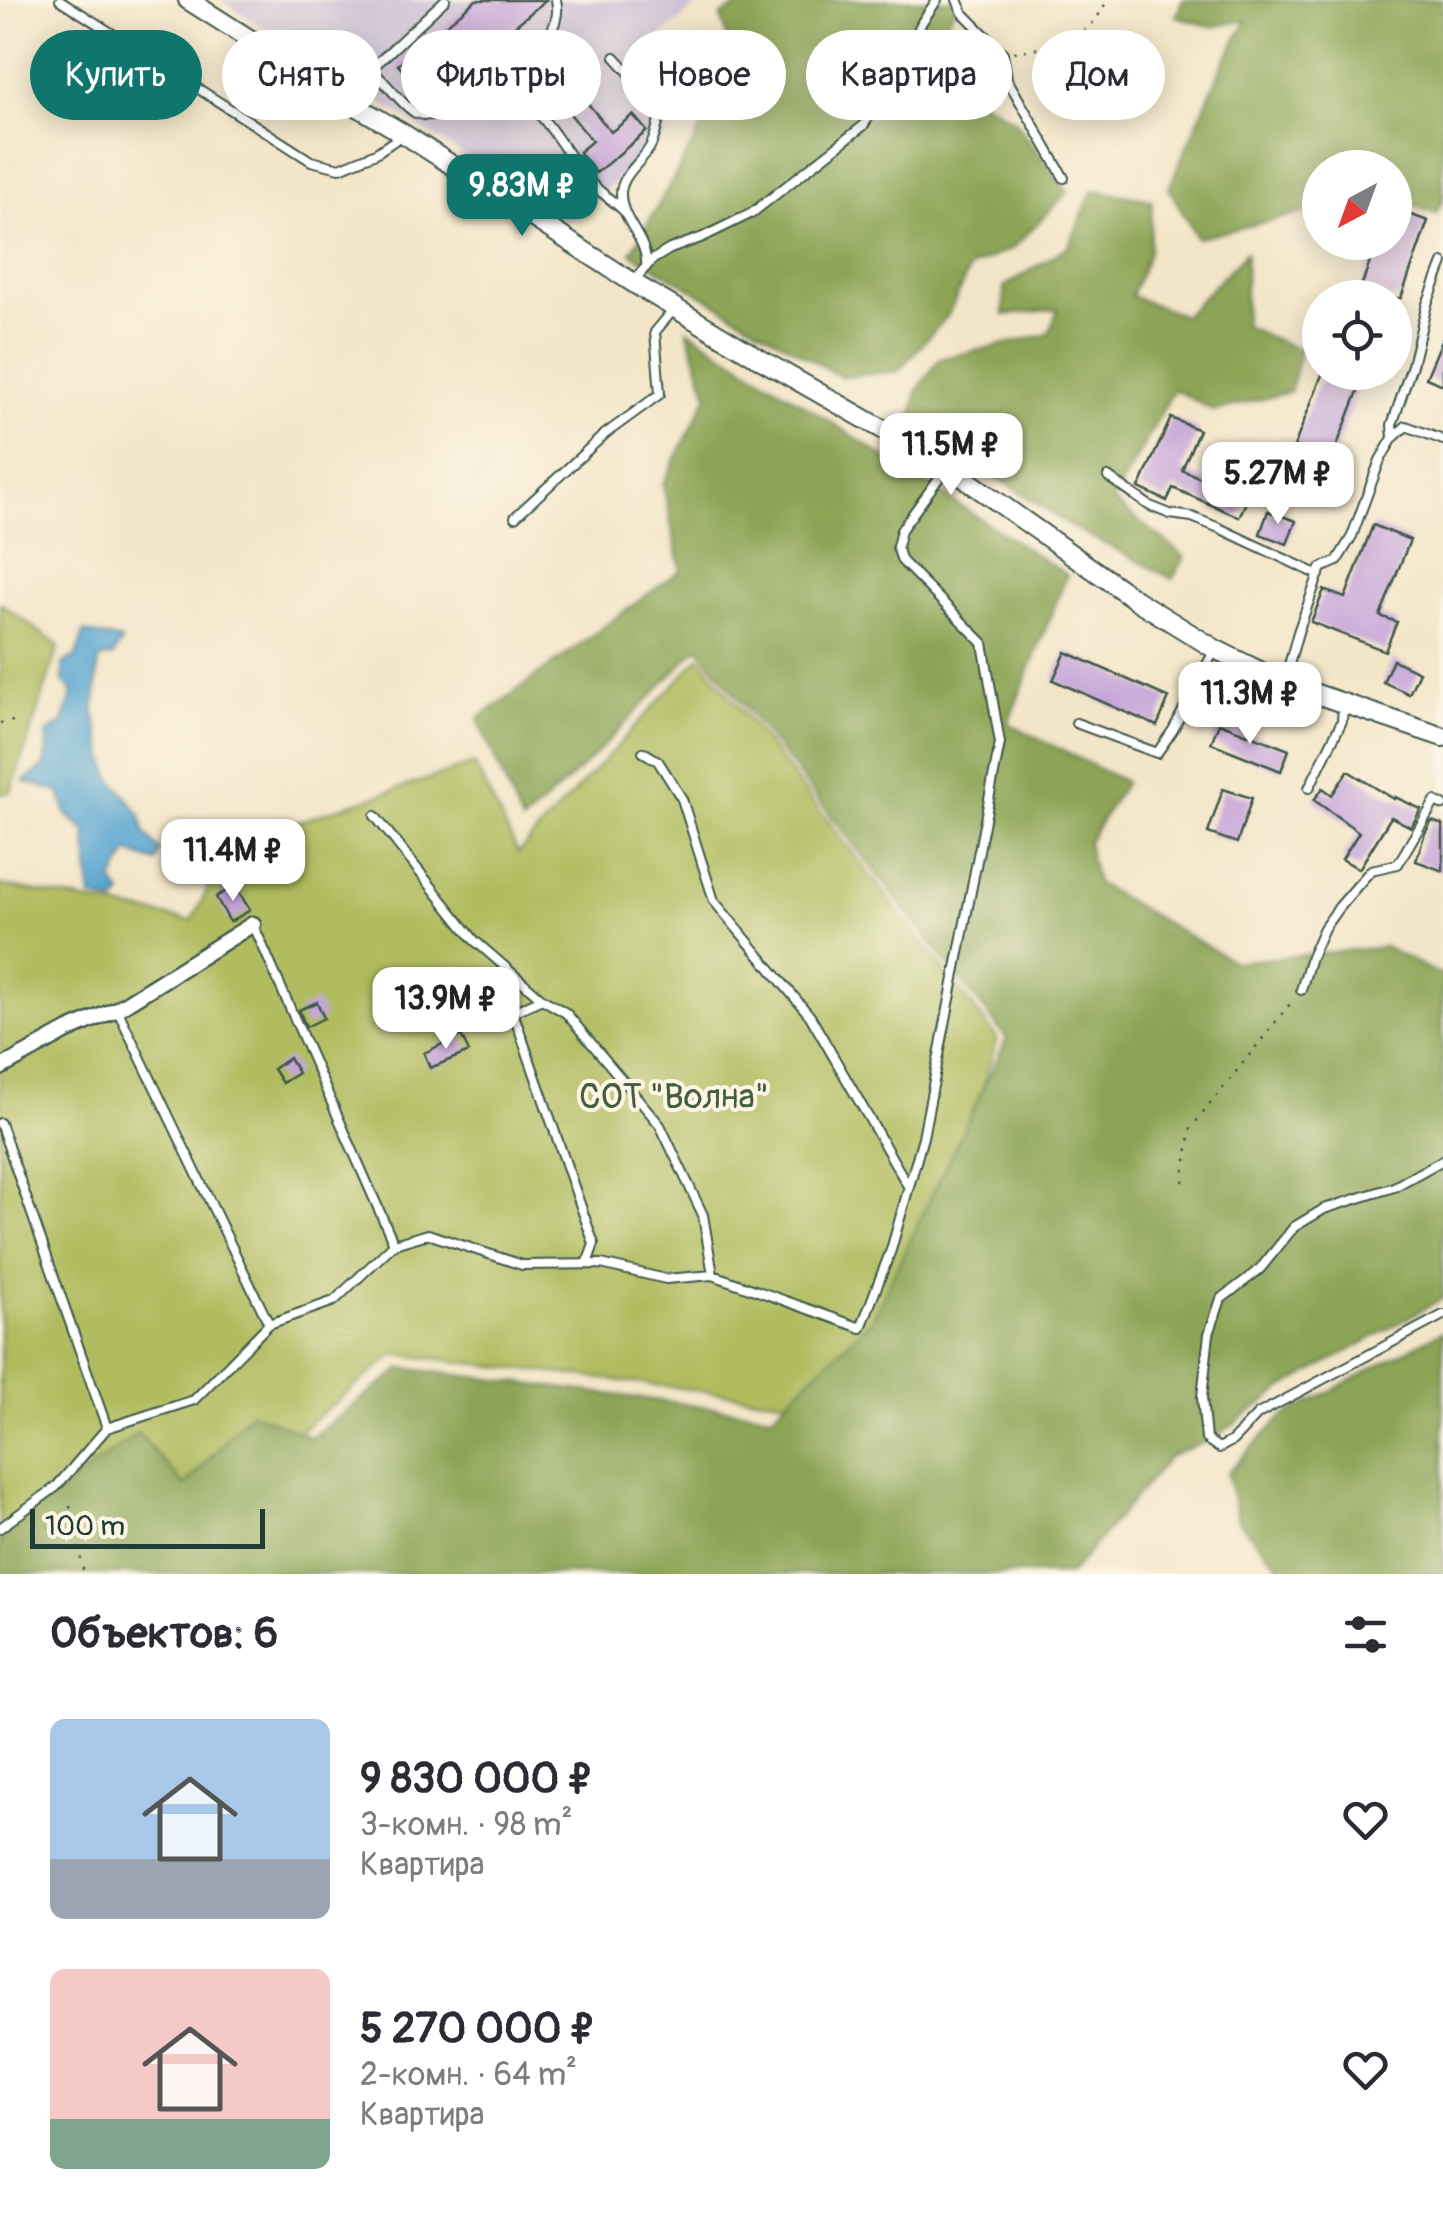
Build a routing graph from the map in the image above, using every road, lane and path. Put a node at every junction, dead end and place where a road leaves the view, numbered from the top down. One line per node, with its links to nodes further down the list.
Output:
1 (60, 0): 8 (lane)
2 (188, 0): 9 (street)
3 (445, 0): 14 (lane)
4 (556, 0): 10 (lane)
5 (936, 0): 27 (lane)
6 (957, 0): 11 (lane)
7 (1108, 0): 12 (path)
8 (108, 30)
9 (235, 30)
10 (554, 30)
11 (980, 30)
12 (1012, 53)
13 (615, 57): 25 (lane)
14 (381, 59)
15 (381, 79): 18 (lane)
16 (1012, 89): 24 (lane)
17 (202, 90): 22 (lane)
18 (401, 99)
19 (380, 120): 21 (street)
20 (540, 120): 25 (lane)
21 (404, 134): 22 (lane); 28 (street)
22 (311, 161): 23 (lane)
23 (303, 174)
24 (1064, 178)
25 (624, 210): 27 (lane)
26 (1443, 263): 30 (lane)
27 (646, 267): 28 (lane)
28 (635, 284): 29 (street)
29 (674, 308): 32 (street); 34 (lane)
30 (1393, 438): 31 (lane); 35 (lane)
31 (1443, 440)
32 (947, 466): 36 (street); 55 (lane)
33 (1108, 476): 35 (lane)
34 (514, 517)
35 (1319, 575): 37 (lane)
36 (1215, 649): 37 (street); 41 (lane)
37 (1284, 683): 38 (street)
38 (1344, 704): 42 (street); 44 (lane)
39 (20, 720): 40 (path)
40 (0, 723)
41 (1076, 723)
42 (1443, 737)
43 (643, 752): 55 (lane)
44 (1310, 788)
45 (1443, 804): 48 (lane)
46 (375, 816): 49 (lane)
47 (253, 924): 50 (street); 56 (lane)
48 (1301, 990): 54 (path)
49 (542, 999): 57 (lane); 58 (lane)
50 (117, 1009): 51 (street); 60 (lane)
51 (0, 1068)
52 (0, 1123): 61 (lane)
53 (1443, 1160): 59 (lane)
54 (1183, 1182)
55 (908, 1186): 58 (lane)
56 (394, 1244): 57 (lane); 60 (lane)
57 (587, 1264): 58 (lane)
58 (713, 1275)
59 (1443, 1315)
60 (269, 1324): 61 (lane)
61 (107, 1428): 63 (lane)
62 (70, 1506): 64 (path)
63 (0, 1528)
64 (78, 1574)

